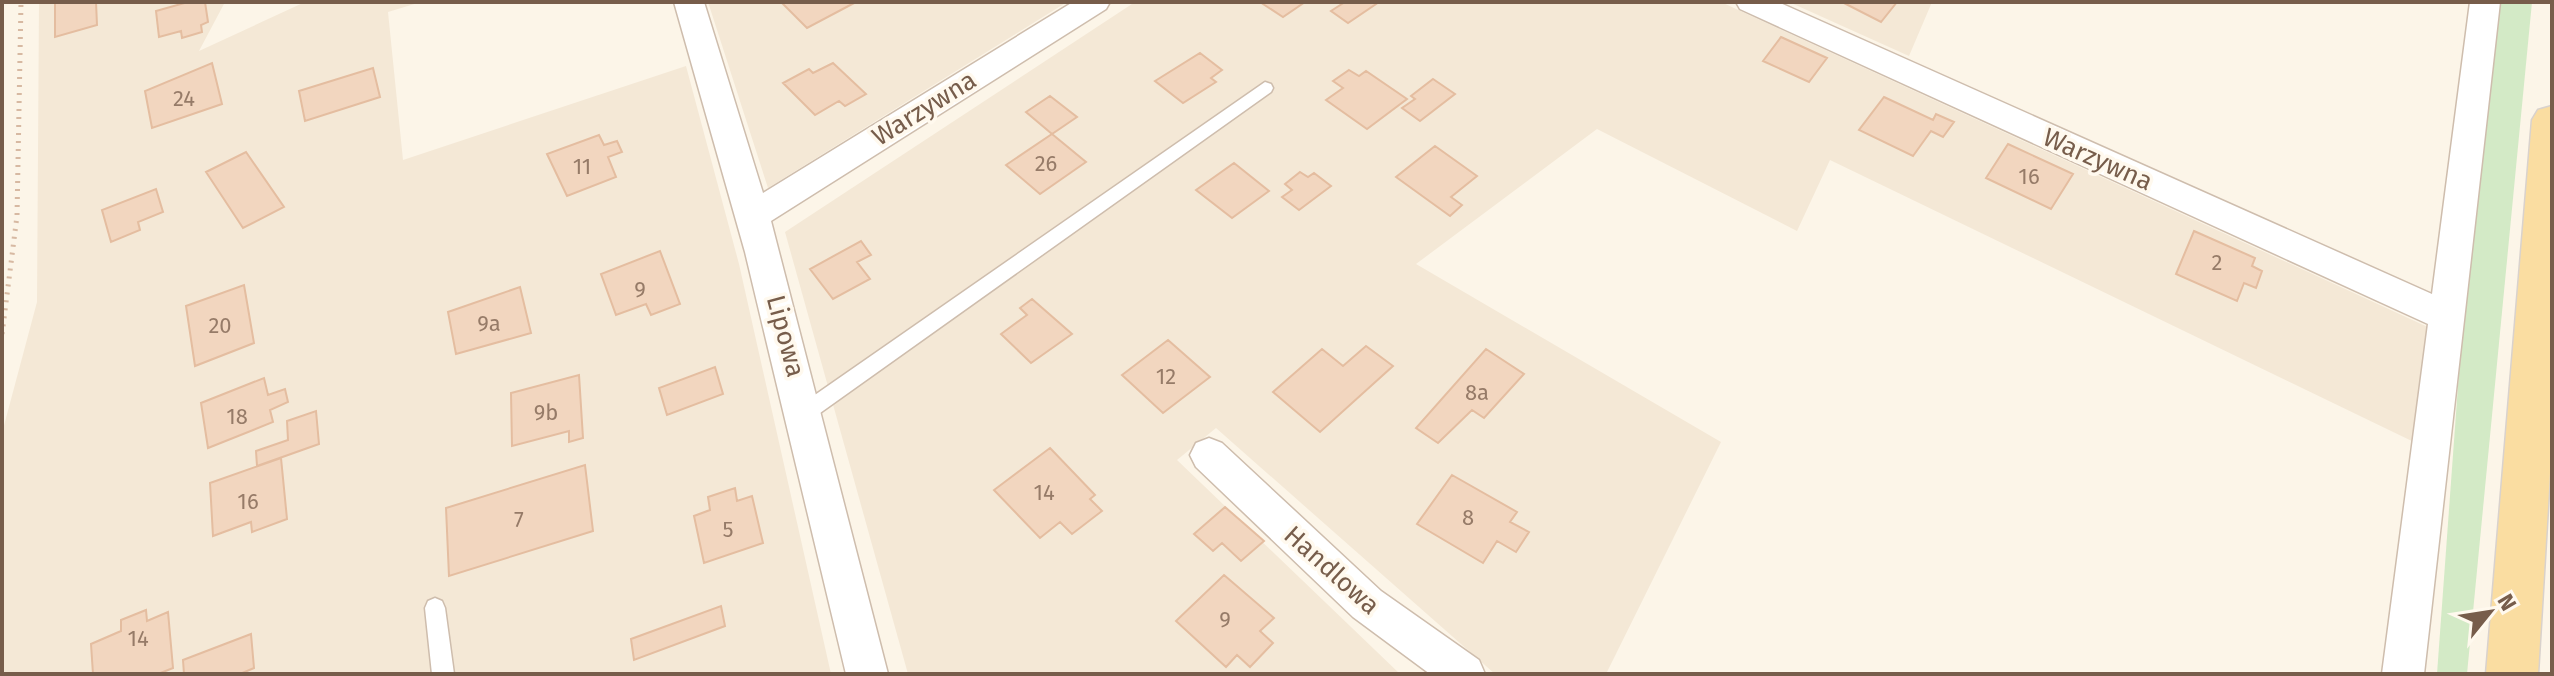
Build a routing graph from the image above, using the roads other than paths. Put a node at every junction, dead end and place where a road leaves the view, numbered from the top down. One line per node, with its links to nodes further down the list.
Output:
1 (689, 2): 7 (street, Lipowa)
2 (1095, 2): 7 (street, Warzywna)
3 (1751, 2): 8 (street, Warzywna)
4 (2485, 2): 8 (street)
5 (1265, 88): 9 (lane)
6 (2552, 120): 16 (main road)
7 (753, 215): 9 (street, Lipowa)
8 (2445, 316): 15 (street)
9 (806, 412): 13 (street, Lipowa)
10 (1209, 455): 14 (street, Handlowa)
11 (435, 608): 12 (lane)
12 (443, 674)
13 (867, 674)
14 (1464, 674)
15 (2403, 674)
16 (2512, 674)

